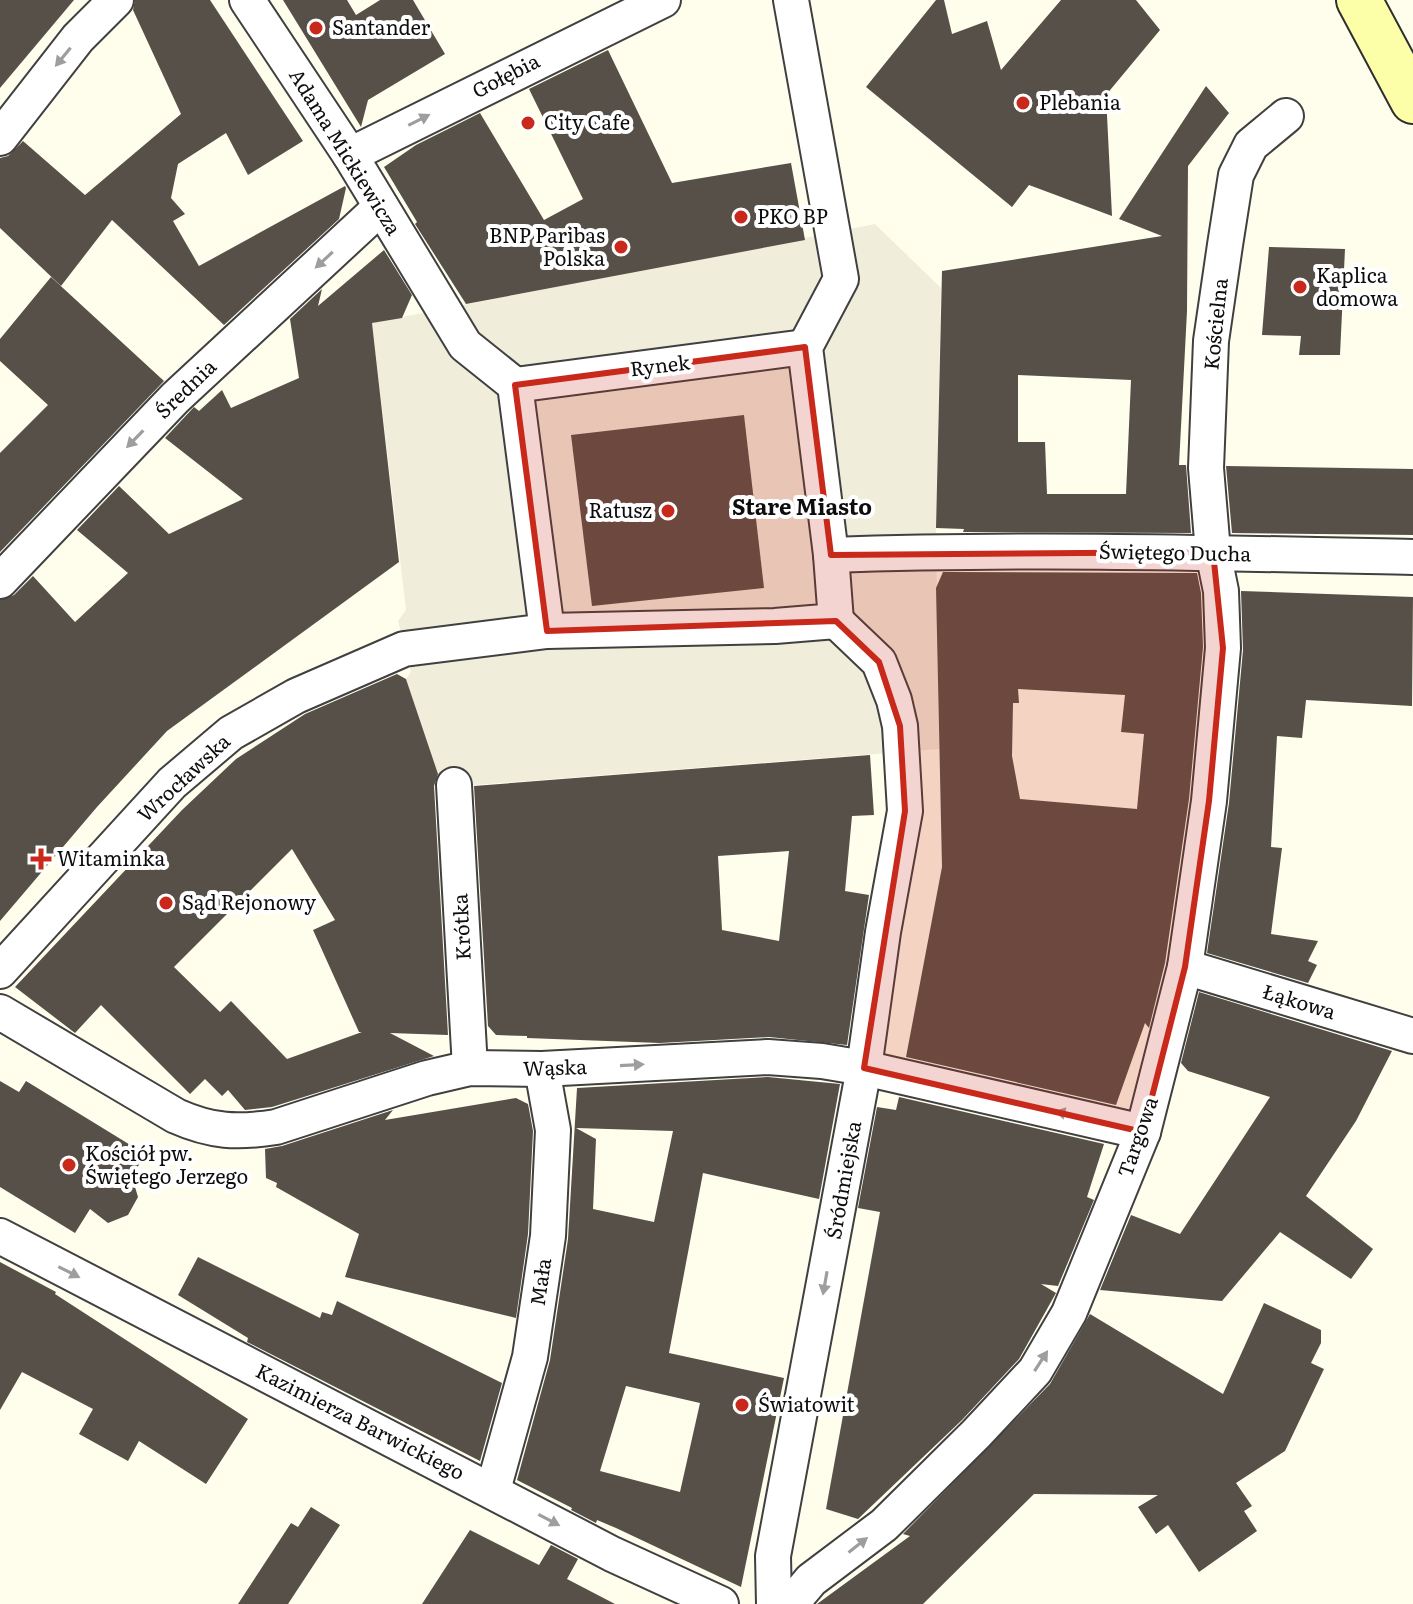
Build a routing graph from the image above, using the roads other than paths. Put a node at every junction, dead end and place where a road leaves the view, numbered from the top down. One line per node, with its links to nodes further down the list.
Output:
1 (116, 0): 8 (street, one-way to 8)
2 (247, 0): 9 (street, Adama Mickiewicza)
3 (663, 0): 9 (street, Gołębia, one-way to 3)
4 (791, 0): 11 (street)
5 (1359, 0): 6 (main road)
6 (1413, 101)
7 (1286, 116): 13 (street, Kościelna)
8 (0, 138)
9 (350, 155): 10 (street, Adama Mickiewicza)
10 (381, 207): 12 (street, Adama Mickiewicza); 16 (street, Średnia, one-way to 16)
11 (805, 347): 12 (street, Rynek); 14 (street)
12 (515, 385): 18 (street)
13 (1213, 552): 14 (street, Świętego Ducha); 15 (street, Świętego Ducha); 20 (street, Targowa)
14 (831, 555): 17 (street)
15 (1413, 557)
16 (0, 581)
17 (836, 621): 18 (street); 25 (street, Śródmiejska)
18 (547, 631): 21 (street, Wrocławska)
19 (454, 785): 24 (street, Krótka)
20 (1185, 967): 23 (street, Łąkowa); 27 (street, Targowa)
21 (0, 971)
22 (0, 1012): 24 (street, Wąska)
23 (1413, 1036)
24 (470, 1068): 26 (street, Wąska)
25 (864, 1068): 26 (street, Wąska, one-way to 25); 27 (street, Wąska, one-way to 25); 31 (street, Śródmiejska, one-way to 31)
26 (542, 1069): 29 (street, Mała)
27 (1143, 1132): 32 (street, Targowa, one-way to 27)
28 (0, 1236): 29 (street, Kazimierza Barwickiego, one-way to 29)
29 (493, 1490): 30 (street, Kazimierza Barwickiego, one-way to 30)
30 (721, 1604)
31 (774, 1604)
32 (791, 1604)

